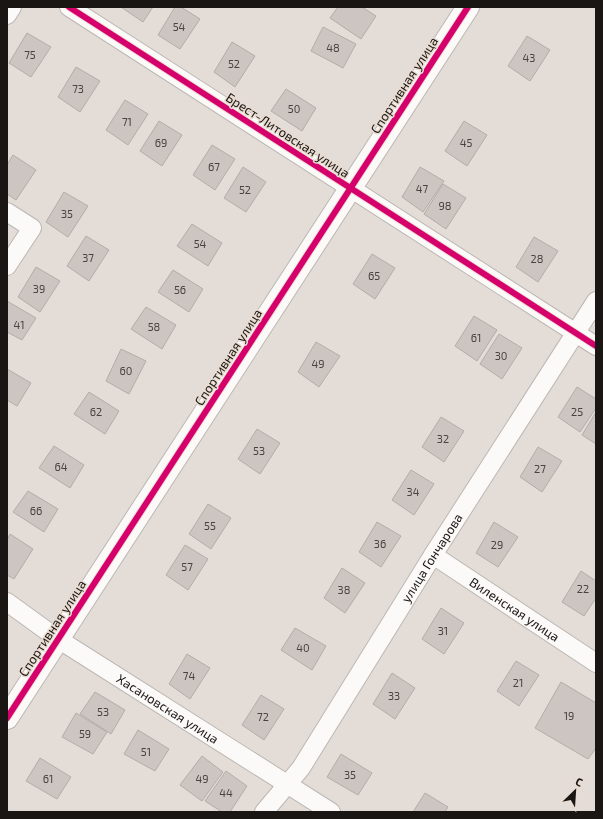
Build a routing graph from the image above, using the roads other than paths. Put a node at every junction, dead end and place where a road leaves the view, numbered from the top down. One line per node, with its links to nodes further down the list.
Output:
1 (12, 7): 4 (street)
2 (69, 7): 5 (street, Брест-Литовская улица)
3 (468, 7): 5 (street, Спортивная улица)
4 (7, 15)
5 (350, 188): 9 (street, Брест-Литовская улица); 13 (street, Спортивная улица)
6 (7, 212): 7 (street)
7 (7, 266)
8 (596, 301): 9 (street, улица Гончарова)
9 (576, 332): 10 (street, Брест-Литовская улица); 11 (street, улица Гончарова)
10 (596, 346)
11 (432, 555): 14 (street, Виленская улица); 16 (street, улица Гончарова)
12 (7, 602): 13 (street, Хасановская улица)
13 (58, 639): 15 (street, Спортивная улица); 16 (street, Хасановская улица)
14 (596, 664)
15 (7, 718)
16 (287, 784): 17 (street, улица Гончарова); 18 (street, Хасановская улица)
17 (264, 812)
18 (331, 812)

